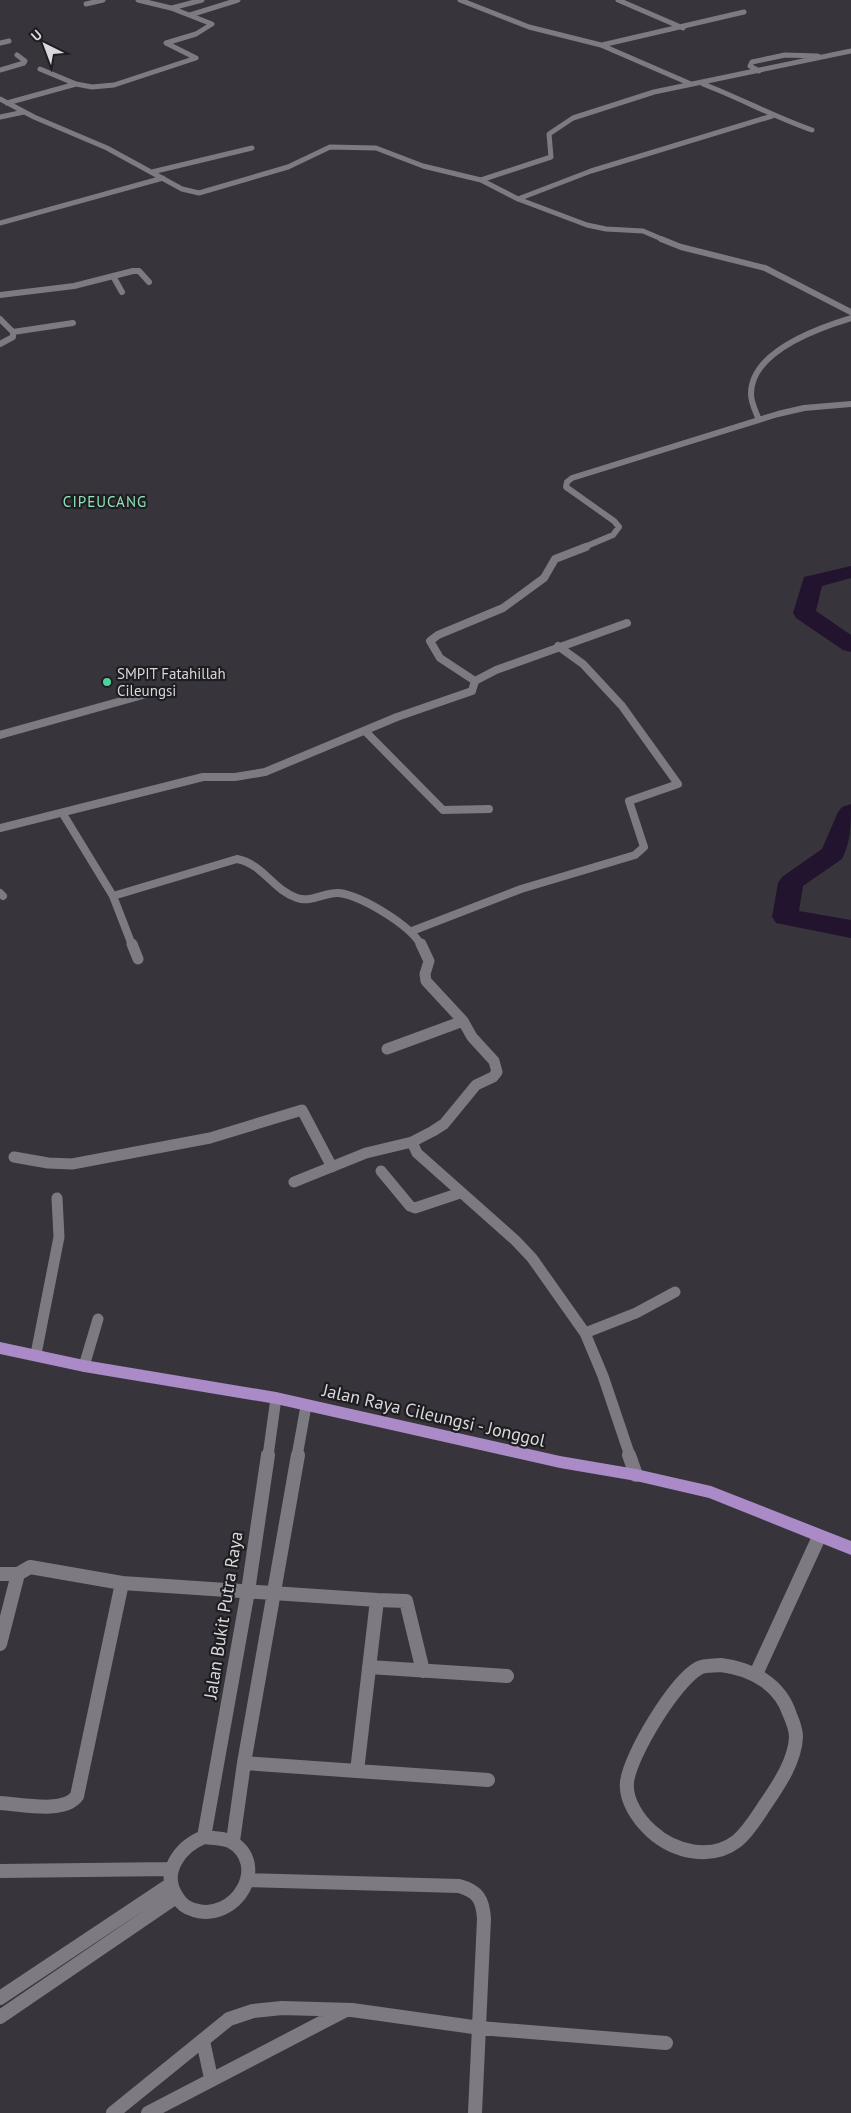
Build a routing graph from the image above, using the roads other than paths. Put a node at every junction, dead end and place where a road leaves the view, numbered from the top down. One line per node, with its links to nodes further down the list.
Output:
1 (103, 0): 7 (street)
2 (138, 0): 8 (street)
3 (202, 0): 8 (street)
4 (238, 0): 10 (street)
5 (460, 0): 14 (street)
6 (618, 0): 11 (street)
7 (86, 4)
8 (171, 8): 10 (street)
9 (744, 12): 11 (street)
10 (190, 15): 21 (street)
11 (683, 28): 14 (street)
12 (9, 41): 13 (street)
13 (0, 43)
14 (601, 45): 22 (street)
15 (851, 51): 17 (street)
16 (17, 55): 19 (street)
17 (823, 57): 20 (street); 20 (street)
18 (40, 69): 21 (street)
19 (0, 70)
20 (759, 71): 23 (street)
21 (76, 84): 25 (street)
22 (691, 84): 23 (street); 33 (street)
23 (702, 84): 27 (street)
24 (0, 99): 25 (street)
25 (7, 103): 26 (street)
26 (24, 112): 28 (street); 31 (street)
27 (772, 116): 29 (street); 34 (street)
28 (0, 117)
29 (812, 130)
30 (252, 148): 31 (street)
31 (152, 172): 32 (street)
32 (163, 178): 33 (street); 35 (street)
33 (481, 180): 34 (street)
34 (518, 199): 40 (street)
35 (0, 223)
36 (113, 276): 37 (street); 38 (street); 39 (street)
37 (149, 282)
38 (122, 292)
39 (0, 295)
40 (851, 312)
41 (851, 318): 47 (street)
42 (0, 319): 44 (street)
43 (73, 323): 44 (street)
44 (13, 332): 45 (street)
45 (0, 344)
46 (851, 404): 47 (street)
47 (759, 420): 50 (street)
48 (626, 623): 49 (street)
49 (558, 646): 50 (street); 58 (street)
50 (475, 681): 52 (street)
51 (150, 693): 53 (street)
52 (365, 731): 54 (street); 55 (street)
53 (0, 735)
54 (489, 809)
55 (63, 814): 56 (street); 57 (street)
56 (0, 828)
57 (113, 896): 58 (street); 59 (street)
58 (412, 931): 60 (street)
59 (138, 959)
60 (464, 1021): 61 (street); 62 (street)
61 (387, 1049)
62 (412, 1142): 64 (street); 67 (street)
63 (14, 1157): 64 (street)
64 (332, 1167): 66 (street)
65 (381, 1171): 67 (street)
66 (294, 1182)
67 (460, 1193): 71 (street)
68 (57, 1198): 73 (street)
69 (675, 1292): 71 (street)
70 (98, 1319): 74 (street)
71 (585, 1333): 77 (street)
72 (0, 1348): 73 (main road, Jalan Raya Cileungsi - Jonggol)
73 (36, 1354): 74 (main road, Jalan Raya Cileungsi - Jonggol)
74 (84, 1366): 75 (main road, Jalan Raya Cileungsi - Jonggol)
75 (276, 1398): 76 (main road, Jalan Raya Cileungsi - Jonggol); 83 (street, Jalan Bukit Putra Raya)
76 (306, 1406): 77 (main road, Jalan Raya Cileungsi - Jonggol); 84 (street)
77 (636, 1476): 78 (main road, Jalan Raya Cileungsi - Jonggol)
78 (819, 1537): 79 (main road, Jalan Raya Cileungsi - Jonggol); 89 (street)
79 (851, 1548)
80 (0, 1574): 81 (street)
81 (18, 1574): 82 (street); 86 (street)
82 (122, 1583): 83 (street); 94 (street)
83 (248, 1592): 84 (street); 95 (street, Jalan Bukit Putra Raya)
84 (275, 1593): 85 (street); 91 (street)
85 (377, 1600): 87 (street); 88 (street)
86 (0, 1644)
87 (369, 1667): 88 (street); 92 (street)
88 (423, 1670): 90 (street)
89 (756, 1674): 89 (street)
90 (507, 1676)
91 (244, 1763): 92 (street); 96 (street)
92 (357, 1771): 93 (street)
93 (488, 1780)
94 (0, 1803)
95 (204, 1837): 96 (street); 99 (street)
96 (233, 1842): 98 (street)
97 (0, 1871): 99 (street)
98 (249, 1880): 99 (street); 103 (street)
99 (173, 1883): 100 (street); 102 (street)
100 (0, 1998)
101 (346, 2010): 103 (street); 104 (street); 106 (street)
102 (0, 2016)
103 (481, 2028): 105 (street); 109 (street)
104 (203, 2042): 106 (street); 107 (street)
105 (666, 2043)
106 (211, 2078): 108 (street)
107 (113, 2113)
108 (148, 2113)
109 (475, 2113)

